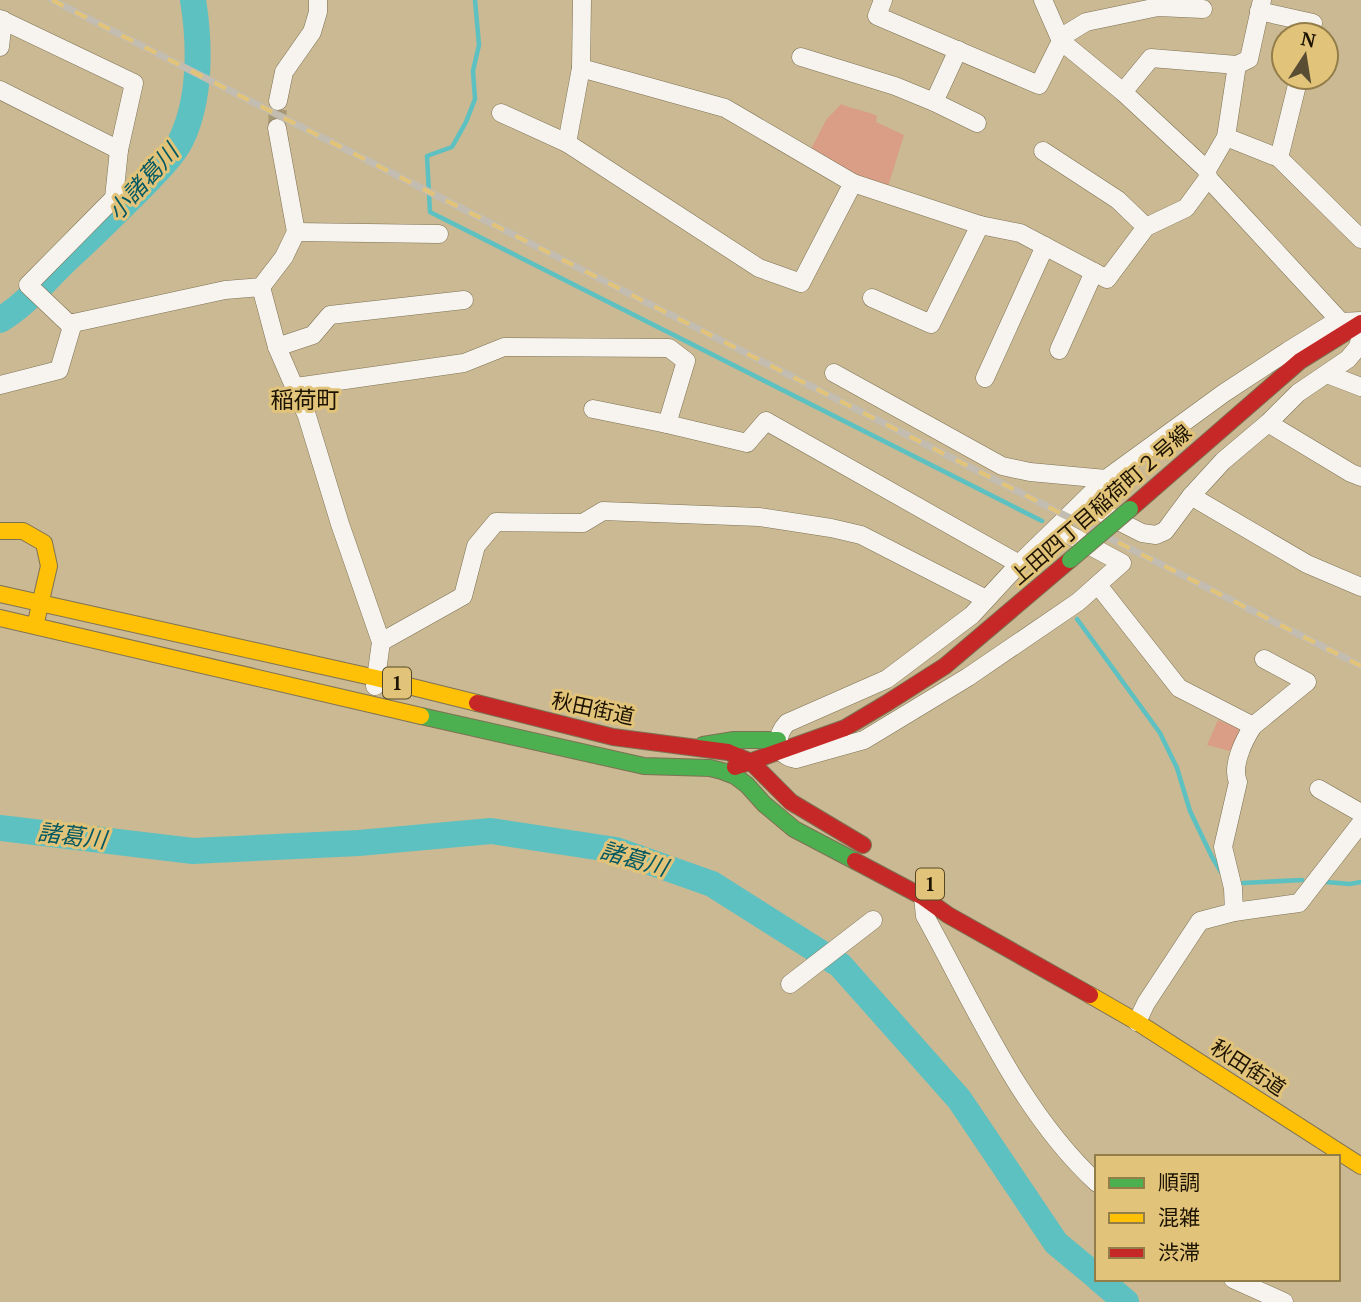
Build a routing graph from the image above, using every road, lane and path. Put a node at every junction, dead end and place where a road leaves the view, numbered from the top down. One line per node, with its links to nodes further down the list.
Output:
1 (318, 0): 18 (street)
2 (582, 0): 14 (street)
3 (883, 0): 11 (street)
4 (1043, 0): 9 (street)
5 (1260, 5): 8 (street); 13 (street)
6 (1203, 9): 9 (street)
7 (2, 19): 10 (street); 25 (street)
8 (1307, 21)
9 (1060, 41): 11 (street); 17 (street)
10 (0, 47)
11 (958, 50): 19 (street)
12 (801, 57): 19 (street)
13 (1237, 65): 17 (street); 23 (street)
14 (581, 68): 24 (street); 29 (street)
15 (0, 90): 25 (street)
16 (1296, 91): 27 (street)
17 (1123, 92): 28 (street)
18 (278, 101)
19 (934, 102): 21 (street)
20 (501, 113): 24 (street)
21 (977, 123)
22 (277, 128): 32 (street)
23 (1226, 137): 27 (street); 28 (street)
24 (567, 143): 29 (street)
25 (119, 149): 42 (street)
26 (1043, 151): 31 (street)
27 (1279, 158): 34 (street)
28 (1208, 174): 31 (street); 40 (street)
29 (853, 183): 30 (street)
30 (981, 225): 35 (street); 38 (street)
31 (1146, 227): 36 (street)
32 (296, 232): 33 (street); 37 (street)
33 (439, 234)
34 (1361, 239)
35 (1045, 246): 36 (street); 48 (street)
36 (1094, 272): 45 (street)
37 (261, 287): 42 (street); 44 (street)
38 (872, 298)
39 (464, 300): 44 (street)
40 (1341, 322): 41 (street); 56 (street)
41 (1361, 322): 74 (main road, 上田四丁目稲荷町２号線, bridge)
42 (74, 323): 49 (street)
43 (1361, 335): 47 (street)
44 (277, 347): 50 (street)
45 (1059, 350)
46 (834, 373): 56 (street)
47 (1327, 374): 51 (street); 54 (street)
48 (985, 378)
49 (0, 385)
50 (296, 387): 53 (street); 69 (street)
51 (1361, 387)
52 (593, 409): 53 (street)
53 (667, 424): 61 (street)
54 (1268, 424): 55 (street); 57 (street)
55 (1361, 477)
56 (1106, 480): 58 (street)
57 (1191, 496): 58 (street); 63 (street)
58 (1083, 503): 59 (street)
59 (1057, 528): 61 (street); 62 (street)
60 (0, 531): 66 (main road)
61 (1019, 564): 65 (street)
62 (1098, 585): 73 (street); 74 (street)
63 (1361, 587)
64 (0, 594): 66 (main road, 秋田街道 / 1)
65 (986, 599): 69 (street); 74 (street)
66 (41, 603): 68 (main road); 71 (main road, 秋田街道 / 1)
67 (0, 618): 68 (main road, 秋田街道 / 1)
68 (35, 626): 72 (main road, 秋田街道 / 1)
69 (380, 642): 71 (street)
70 (1264, 659): 73 (street)
71 (376, 678): 72 (street); 75 (main road, 秋田街道 / 1)
72 (372, 704): 77 (main road, 秋田街道 / 1)
73 (1252, 726): 86 (street)
74 (780, 746): 75 (main road); 76 (main road); 78 (main road)
75 (692, 747): 76 (main road, 秋田街道 / 1)
76 (751, 762): 77 (main road); 78 (main road, 秋田街道 / 1); 80 (main road)
77 (710, 768): 80 (main road, 秋田街道 / 1)
78 (774, 785): 83 (main road, 秋田街道 / 1)
79 (1319, 789): 81 (street)
80 (753, 792): 85 (main road, 秋田街道 / 1)
81 (1361, 813)
82 (1361, 823): 86 (street)
83 (876, 852)
84 (898, 866): 89 (main road, 秋田街道 / 1)
85 (923, 897): 89 (main road, 秋田街道 / 1); 92 (street)
86 (1234, 912): 90 (street)
87 (873, 920): 88 (street)
88 (790, 984)
89 (1111, 1007): 90 (main road, 秋田街道 / 1)
90 (1137, 1022): 91 (main road, 秋田街道 / 1)
91 (1359, 1158)
92 (1095, 1181)
93 (1237, 1281): 94 (street)
94 (1284, 1302)

